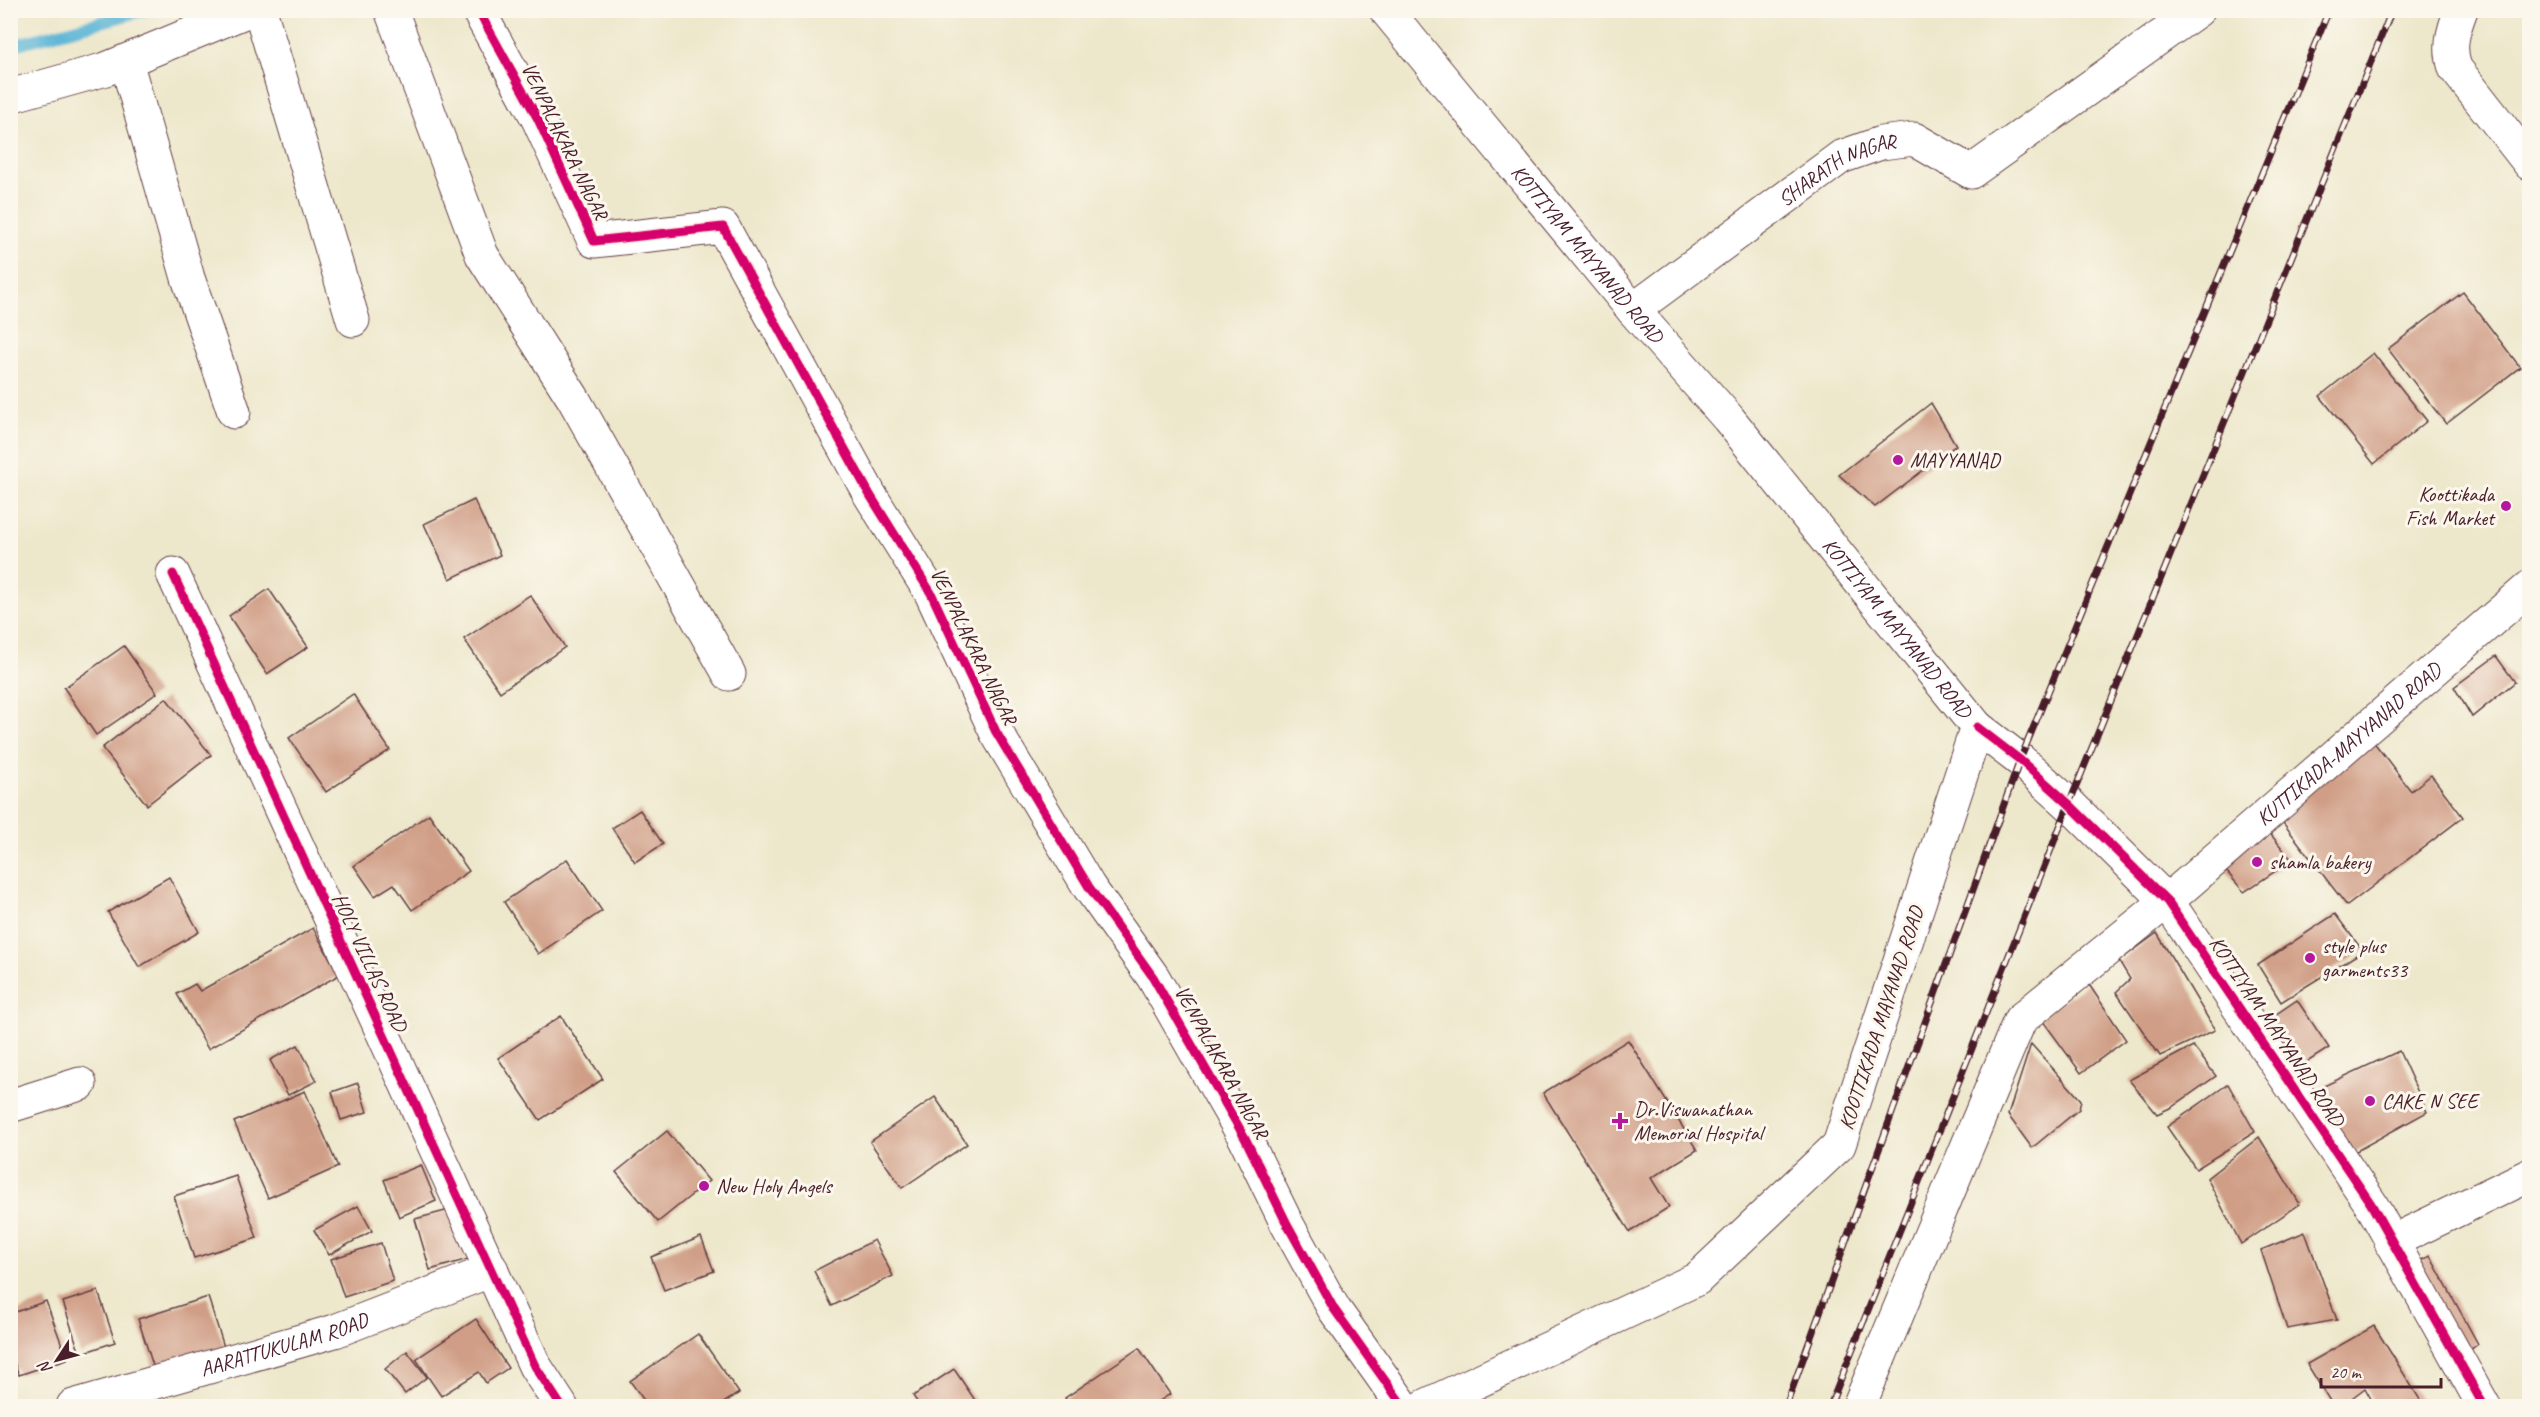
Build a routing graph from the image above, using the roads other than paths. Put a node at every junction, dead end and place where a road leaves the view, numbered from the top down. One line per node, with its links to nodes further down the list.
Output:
1 (249, 10): 8 (street)
2 (260, 10): 12 (street)
3 (391, 10): 16 (street)
4 (478, 10): 26 (street, VENPALAKARA NAGAR)
5 (1386, 10): 11 (street, KOTTIYAM MAYYANAD ROAD)
6 (2198, 10): 11 (street, SHARATH NAGAR)
7 (2461, 10): 10 (street)
8 (126, 61): 9 (street); 13 (street)
9 (10, 96)
10 (2529, 164)
11 (1634, 310): 17 (street, KOTTIYAM MAYYANAD ROAD)
12 (353, 320)
13 (234, 412)
14 (173, 574): 23 (street, HOLY VILLAS ROAD)
15 (2529, 587): 18 (street, KUTTIKADA-MAYYANAD ROAD)
16 (729, 674)
17 (1977, 727): 18 (street, KOTTIYAM MAYYANAD ROAD); 27 (street, KOOTTIKADA MAYANAD ROAD)
18 (2167, 900): 22 (street, KOTTIYAM MAYYANAD ROAD); 28 (street, KUTTIKADA-MAYYANAD ROAD)
19 (80, 1084): 20 (street)
20 (10, 1106)
21 (2529, 1175): 22 (street)
22 (2391, 1242): 29 (street, KOTTIYAM MAYYANAD ROAD)
23 (492, 1270): 24 (street, AARATTUKULAM ROAD); 25 (street, HOLY VILLAS ROAD)
24 (73, 1407)
25 (561, 1407)
26 (1403, 1407)
27 (1425, 1407)
28 (1859, 1407)
29 (2484, 1407)

